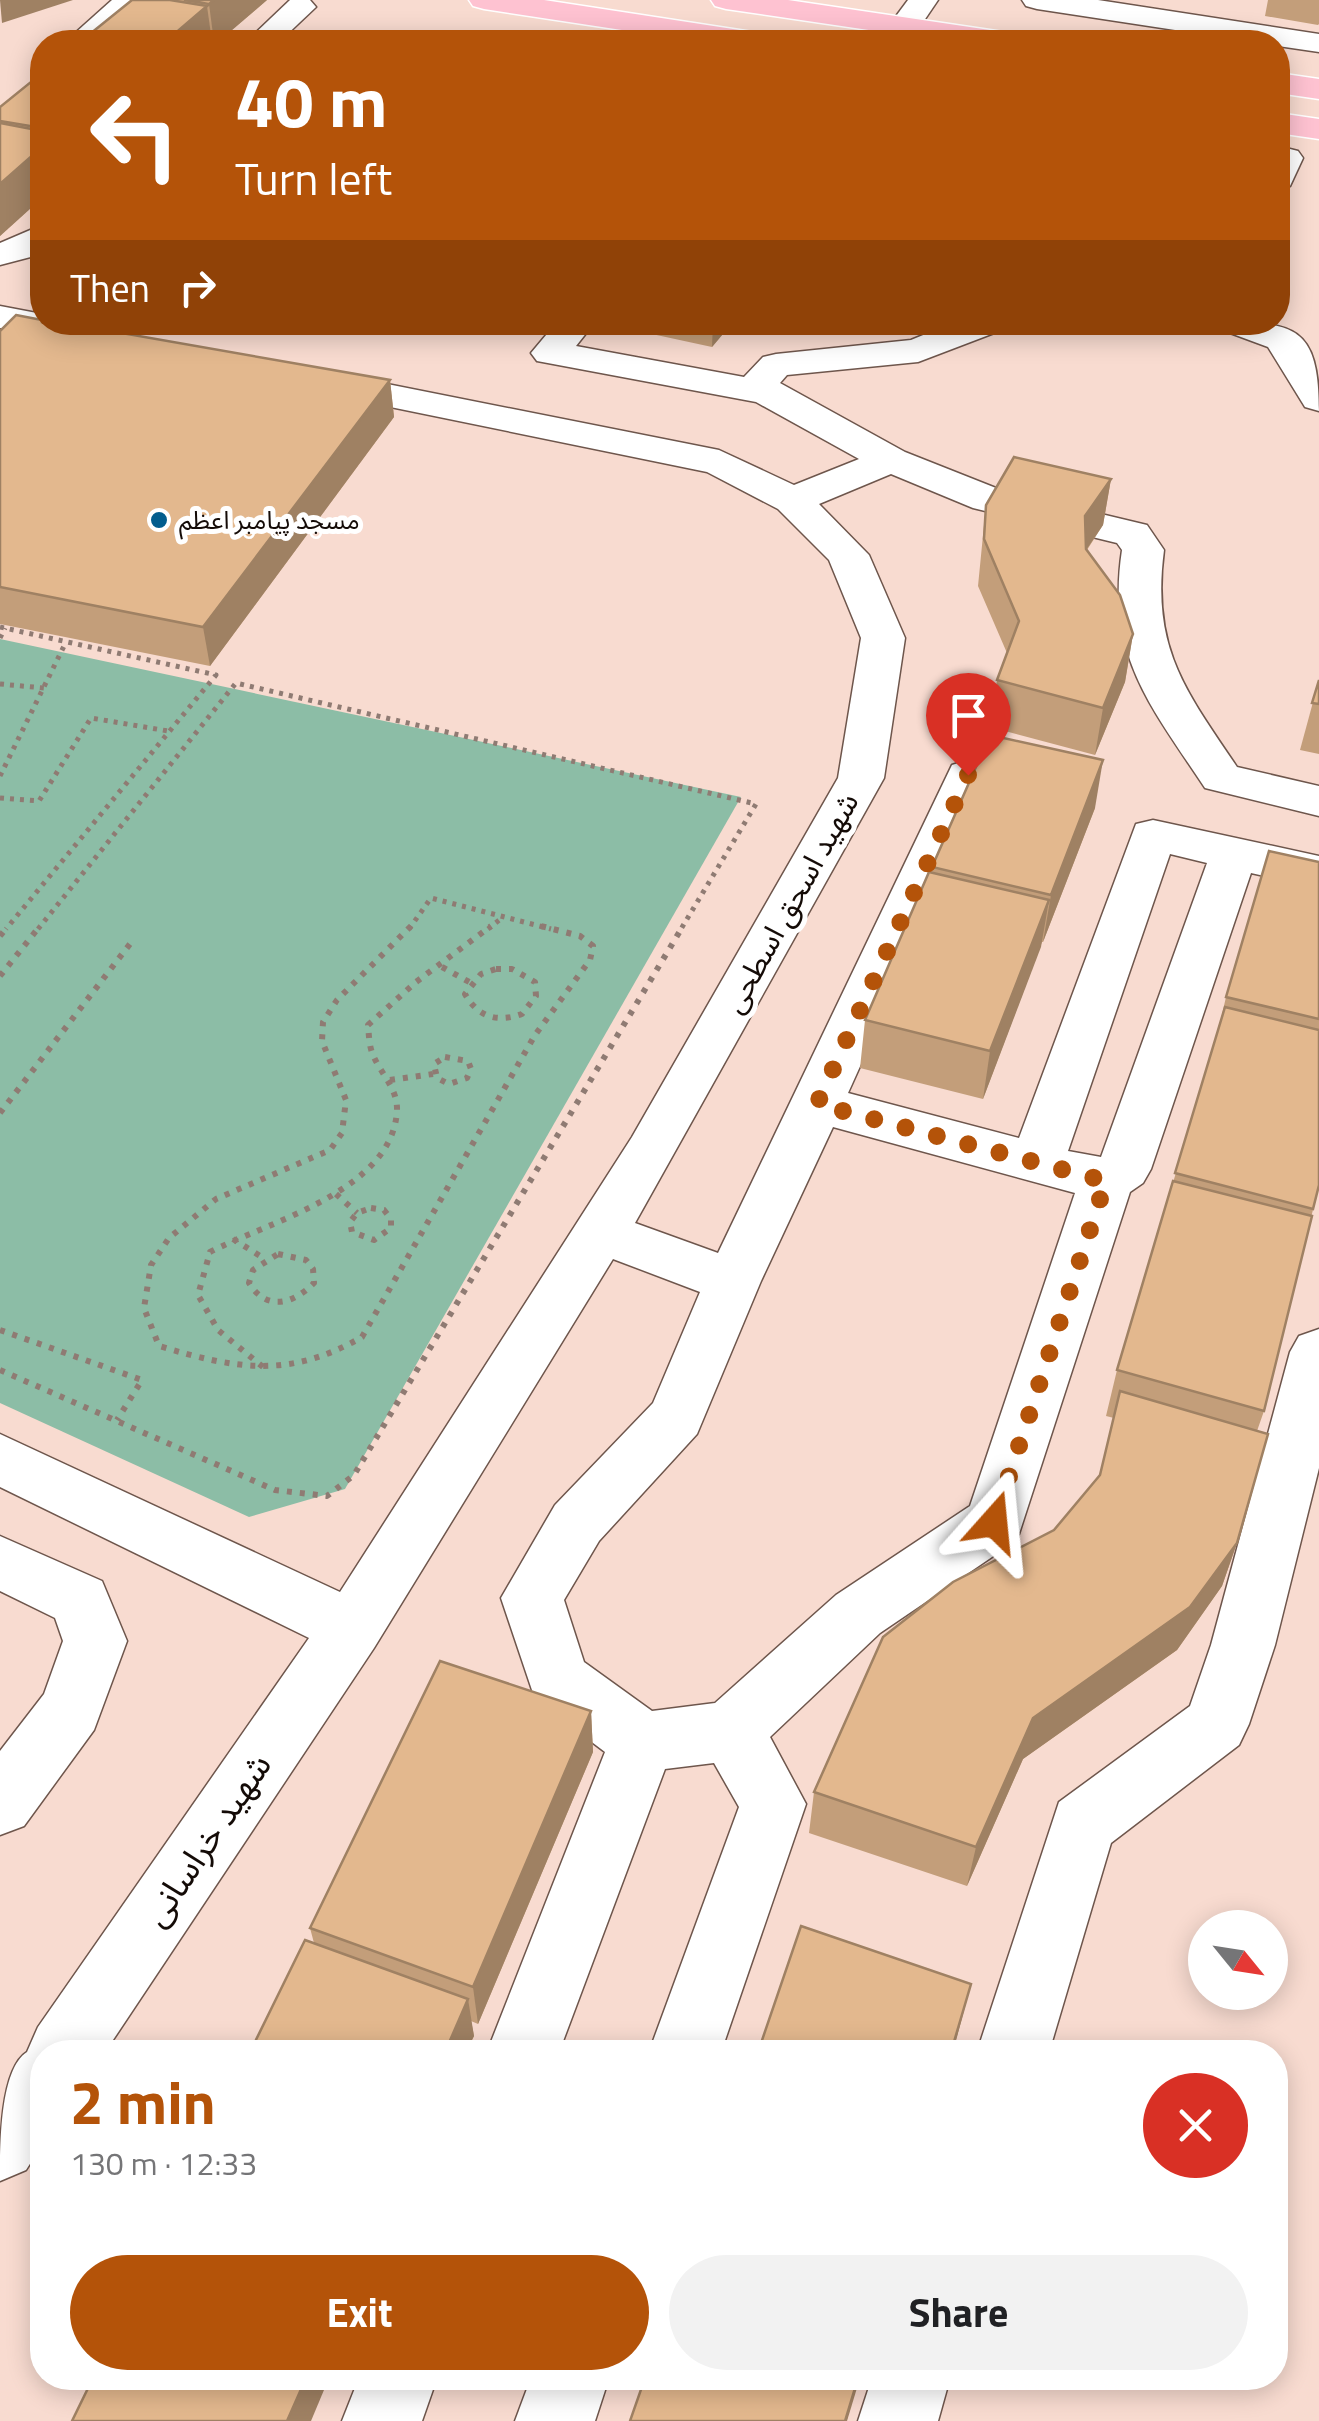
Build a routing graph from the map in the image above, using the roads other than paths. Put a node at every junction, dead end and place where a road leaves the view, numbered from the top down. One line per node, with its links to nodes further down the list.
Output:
1 (131, 0): 9 (street)
2 (484, 0): 11 (main road)
3 (726, 0): 8 (main road)
4 (922, 0): 8 (street)
5 (1037, 0): 7 (street)
6 (301, 7): 10 (street)
7 (1181, 11): 13 (street)
8 (904, 27): 12 (main road)
9 (95, 30)
10 (275, 30)
11 (680, 30)
12 (925, 30)
13 (1263, 30)
14 (1290, 36): 15 (street)
15 (1319, 43)
16 (1290, 84): 17 (main road)
17 (1319, 89)
18 (1290, 124): 19 (main road)
19 (1319, 129)
20 (30, 246): 21 (street)
21 (0, 254)
22 (1, 319): 23 (street)
23 (30, 324)
24 (87, 335): 29 (street)
25 (566, 335): 32 (street)
26 (784, 335): 30 (street)
27 (956, 335): 30 (street)
28 (1271, 335): 33 (street)
29 (119, 341)
30 (796, 363): 32 (street)
31 (272, 372): 35 (street, شهید اسحق اسطحی)
32 (767, 393): 34 (street)
33 (1319, 400)
34 (891, 460): 35 (street); 37 (street)
35 (792, 500): 43 (street, شهید اسحق اسطحی)
36 (968, 775): 40 (street)
37 (1319, 801)
38 (1234, 853): 39 (street); 41 (street); 42 (street)
39 (1319, 872)
40 (817, 1104): 41 (street); 44 (street)
41 (1037, 1163): 42 (street)
42 (1106, 1181): 49 (street)
43 (600, 1232): 44 (street); 48 (street, شهید اسحق اسطحی)
44 (733, 1281): 50 (street)
45 (1319, 1352): 55 (street)
46 (0, 1459): 48 (street)
47 (0, 1562): 51 (street)
48 (352, 1628): 52 (street, شهید خراسانی)
49 (731, 1731): 50 (street); 54 (street)
50 (642, 1742): 53 (street)
51 (0, 1804)
52 (71, 2040)
53 (528, 2040)
54 (689, 2040)
55 (1017, 2040)
56 (30, 2100): 57 (street)
57 (0, 2144)
58 (394, 2390): 61 (street)
59 (566, 2390): 62 (street)
60 (907, 2390): 63 (street)
61 (382, 2421)
62 (555, 2421)
63 (898, 2421)

